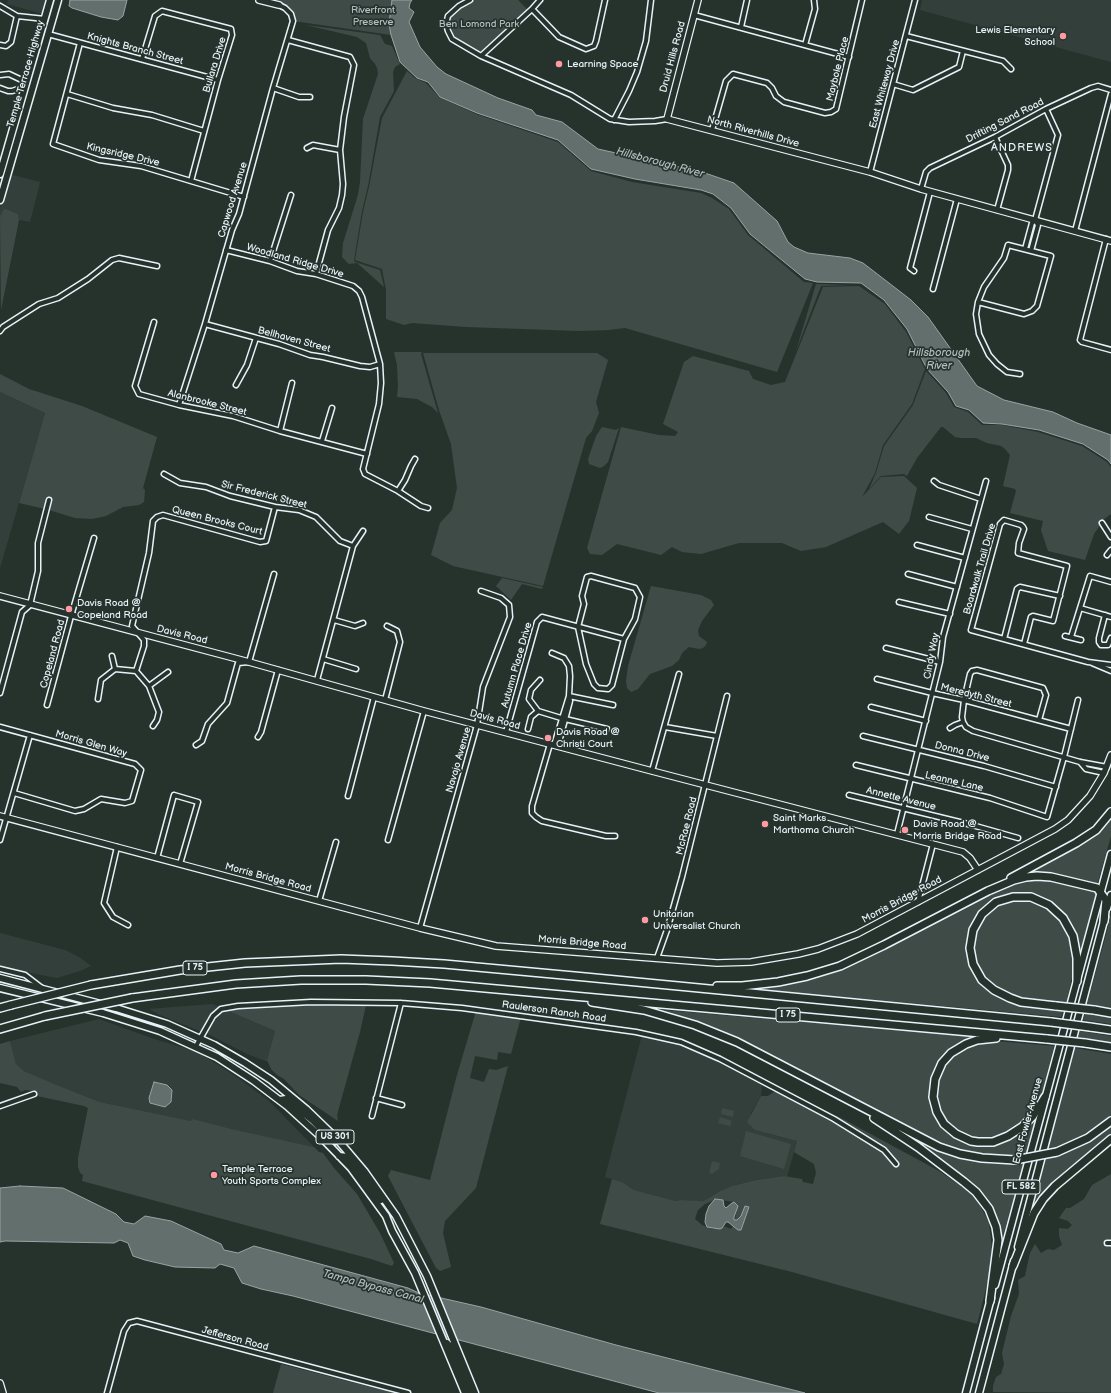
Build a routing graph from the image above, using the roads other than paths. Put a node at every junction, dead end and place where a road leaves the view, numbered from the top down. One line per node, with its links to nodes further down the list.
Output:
1 (50, 0): 18 (main road, Temple Terrace Highway)
2 (58, 0): 21 (main road, Temple Terrace Highway)
3 (259, 0): 13 (street)
4 (470, 0): 28 (street, North Riverhills Drive)
5 (540, 0): 15 (street)
6 (605, 0): 15 (street)
7 (651, 0): 45 (street)
8 (698, 0): 16 (street, Druid Hills Road)
9 (748, 0): 19 (street)
10 (814, 0): 26 (street)
11 (862, 0): 29 (street, Maybole Place)
12 (915, 0): 22 (street, East Whiteway Drive)
13 (279, 5): 23 (street, Capwood Avenue)
14 (0, 6): 17 (street)
15 (532, 9): 28 (street)
16 (694, 15): 19 (street); 44 (street, Druid Hills Road)
17 (17, 16): 18 (street); 25 (street)
18 (45, 19): 20 (main road, Temple Terrace Highway)
19 (740, 27): 26 (street)
20 (41, 32): 21 (main road); 34 (main road, Temple Terrace Highway)
21 (48, 34): 24 (street, Knights Branch Street); 46 (main road, Temple Terrace Highway)
22 (906, 36): 27 (street); 35 (street, East Whiteway Drive)
23 (288, 40): 37 (street, Capwood Avenue); 51 (street)
24 (80, 42): 30 (street, Knights Branch Street); 40 (street, Kingsridge Drive)
25 (0, 45)
26 (805, 45): 29 (street)
27 (963, 51): 31 (street); 35 (street)
28 (481, 56): 45 (street, North Riverhills Drive)
29 (849, 57): 47 (street, Maybole Place)
30 (142, 59): 33 (street, Knights Branch Street); 33 (street, Bullara Drive)
31 (1011, 69)
32 (0, 76): 34 (street)
33 (218, 80): 48 (street, Bullara Drive)
34 (26, 82): 38 (main road, Temple Terrace Highway); 46 (main road)
35 (893, 84): 52 (street, East Whiteway Drive)
36 (0, 88): 38 (street)
37 (272, 88): 42 (street); 59 (street, Capwood Avenue)
38 (24, 90): 53 (main road, Temple Terrace Highway)
39 (1111, 90): 43 (street, Drifting Sand Road)
40 (66, 94): 48 (street); 54 (street, Kingsridge Drive)
41 (1111, 94): 64 (street)
42 (310, 97)
43 (1046, 109): 49 (street, Drifting Sand Road); 63 (street)
44 (666, 119): 45 (street, North Riverhills Drive); 47 (street, North Riverhills Drive)
45 (614, 120)
46 (22, 122): 55 (main road, Temple Terrace Highway)
47 (712, 130): 52 (street, North Riverhills Drive)
48 (204, 131): 54 (street, Bullara Drive)
49 (995, 137): 56 (street, Drifting Sand Road); 62 (street)
50 (307, 148): 51 (street)
51 (340, 150): 72 (street)
52 (870, 172): 56 (street, North Riverhills Drive)
53 (0, 174)
54 (191, 181): 59 (street, Kingsridge Drive)
55 (2, 185): 61 (main road, Temple Terrace Highway)
56 (921, 189): 57 (street, North Riverhills Drive)
57 (930, 192): 60 (street, North Riverhills Drive); 71 (street)
58 (291, 195): 69 (street)
59 (244, 197): 67 (street, Capwood Avenue)
60 (957, 199): 62 (street, North Riverhills Drive); 73 (street)
61 (0, 200)
62 (997, 210): 63 (street, North Riverhills Drive)
63 (1035, 220): 64 (street, North Riverhills Drive); 66 (street); 68 (street)
64 (1075, 231): 65 (street, North Riverhills Drive)
65 (1108, 240): 79 (street)
66 (1025, 249): 68 (street); 74 (street)
67 (226, 250): 69 (street, Woodland Ridge Drive); 76 (street, Capwood Avenue)
68 (1031, 251): 74 (street)
69 (270, 261): 72 (street, Woodland Ridge Drive)
70 (157, 266): 77 (street)
71 (914, 271)
72 (316, 274): 80 (street, Woodland Ridge Drive)
73 (933, 289)
74 (978, 302): 81 (street)
75 (154, 322): 84 (street, Alanbrooke Street)
76 (205, 324): 78 (street, Bellhaven Street); 84 (street, Capwood Avenue)
77 (0, 331)
78 (256, 338): 80 (street, Bellhaven Street); 83 (street)
79 (1111, 350)
80 (380, 364): 88 (street, Woodland Ridge Drive)
81 (1020, 374)
82 (292, 383): 86 (street)
83 (236, 385)
84 (179, 404): 86 (street, Alanbrooke Street)
85 (332, 408): 87 (street)
86 (280, 431): 87 (street, Alanbrooke Street)
87 (322, 441): 88 (street, Alanbrooke Street)
88 (367, 454): 93 (street, Woodland Ridge Drive)
89 (415, 459): 93 (street)
90 (164, 474): 96 (street, Sir Frederick Street)
91 (934, 481): 95 (street)
92 (986, 481): 95 (street, Cindy Way)
93 (398, 492): 97 (street)
94 (49, 500): 117 (street)
95 (981, 500): 100 (street, Cindy Way)
96 (275, 507): 105 (street, Sir Frederick Street); 127 (street, Queen Brooks Court)
97 (428, 508)
98 (928, 517): 100 (street)
99 (1102, 523): 102 (street)
100 (972, 529): 108 (street, Cindy Way)
101 (363, 531): 105 (street)
102 (1111, 537)
103 (94, 538): 121 (street, Copeland Road)
104 (917, 545): 108 (street)
105 (353, 546): 123 (street)
106 (1111, 550): 107 (street)
107 (1107, 555)
108 (965, 558): 112 (street, Cindy Way)
109 (274, 574): 139 (street)
110 (908, 574): 112 (street)
111 (1111, 581): 118 (street)
112 (957, 587): 119 (street, Cindy Way)
113 (481, 592): 172 (street, Navajo Avenue)
114 (0, 596): 117 (street, Davis Road)
115 (1060, 596): 129 (street); 129 (street, Boardwalk Trail Drive); 134 (street, Boardwalk Trail Drive)
116 (900, 602): 119 (street)
117 (30, 605): 121 (street, Davis Road); 154 (street)
118 (1080, 608): 120 (street); 130 (street)
119 (950, 614): 140 (street, Cindy Way)
120 (1105, 615): 122 (street); 131 (street)
121 (71, 616): 127 (street, Davis Road); 163 (street, Copeland Road)
122 (1111, 617)
123 (334, 620): 124 (street); 138 (street)
124 (363, 623)
125 (387, 626): 160 (street)
126 (578, 627): 132 (street, Autumn Place Drive); 132 (street); 132 (street); 180 (street, Autumn Place Drive)
127 (138, 634): 139 (street, Davis Road); 146 (street)
128 (1066, 636): 130 (street)
129 (1004, 638): 134 (street, Boardwalk Trail Drive)
130 (1071, 638): 133 (street)
131 (1111, 638)
132 (624, 639)
133 (1081, 640)
134 (1024, 644): 141 (street, Boardwalk Trail Drive)
135 (886, 648): 140 (street)
136 (552, 653): 156 (street)
137 (112, 656): 143 (street)
138 (322, 659): 144 (street); 151 (street)
139 (249, 662): 145 (street, Davis Road); 185 (street)
140 (940, 662): 155 (street, Cindy Way)
141 (1088, 662): 142 (street, Boardwalk Trail Drive); 147 (street, Boardwalk Trail Drive)
142 (1111, 665)
143 (115, 669): 146 (street); 159 (street)
144 (356, 669)
145 (278, 670): 151 (street, Davis Road); 184 (street)
146 (136, 671): 153 (street)
147 (1111, 671)
148 (168, 672): 153 (street)
149 (679, 674): 175 (street)
150 (877, 679): 155 (street, Meredyth Street)
151 (318, 680): 158 (street, Davis Road)
152 (540, 680): 167 (street)
153 (149, 686): 173 (street)
154 (0, 693)
155 (932, 693): 161 (street, Meredyth Street); 170 (street, Cindy Way)
156 (569, 696): 164 (street); 168 (street)
157 (727, 696): 182 (street, McRae Road)
158 (374, 697): 160 (street, Davis Road); 198 (street)
159 (98, 699)
160 (386, 700): 166 (street, Davis Road)
161 (964, 700): 169 (street, Meredyth Street); 169 (street); 171 (street)
162 (1078, 700): 179 (street)
163 (47, 705)
164 (613, 705)
165 (871, 707): 170 (street)
166 (424, 711): 172 (street, Davis Road); 206 (street)
167 (538, 711): 168 (street); 177 (street)
168 (563, 719): 178 (street); 186 (street)
169 (1039, 720): 179 (street, Meredyth Street)
170 (926, 721): 187 (street, Cindy Way)
171 (963, 722): 176 (street); 189 (street)
172 (477, 725): 180 (street, Davis Road); 221 (street, Navajo Avenue)
173 (153, 726)
174 (0, 727): 181 (street, Morris Glen Way)
175 (665, 727): 182 (street); 192 (street)
176 (950, 728)
177 (528, 729)
178 (607, 729)
179 (1071, 729): 189 (street)
180 (506, 732): 186 (street, Davis Road)
181 (30, 735): 196 (street); 196 (street, Morris Glen Way)
182 (717, 736): 194 (street, McRae Road)
183 (863, 736): 187 (street, Donna Drive)
184 (258, 737)
185 (196, 745)
186 (554, 745): 192 (street, Davis Road); 203 (street)
187 (919, 750): 193 (street, Cindy Way); 195 (street, Donna Drive)
188 (1111, 755): 191 (street, Morris Bridge Road)
189 (1064, 757): 191 (street); 195 (street)
190 (856, 765): 193 (street, Leanne Lane)
191 (1106, 770): 213 (street, Morris Bridge Road)
192 (652, 771): 194 (street, Davis Road)
193 (911, 780): 195 (street, Leanne Lane); 199 (street, Cindy Way)
194 (705, 785): 202 (street, Davis Road); 222 (street, McRae Road)
195 (1056, 786)
196 (14, 793): 201 (street)
197 (849, 795): 199 (street, Annette Avenue)
198 (348, 796)
199 (903, 809): 202 (street, Cindy Way); 204 (street, Annette Avenue)
200 (1111, 812): 214 (highway)
201 (3, 817): 205 (street); 209 (street, Morris Bridge Road)
202 (896, 834): 208 (street, Davis Road)
203 (615, 836)
204 (1018, 838)
205 (0, 840)
206 (388, 840)
207 (336, 842): 217 (street)
208 (933, 844): 213 (street, Davis Road); 218 (street)
209 (117, 847): 211 (street, Morris Bridge Road); 220 (street)
210 (1111, 854): 215 (main road, East Fowler Avenue / FL 582)
211 (157, 858): 212 (street, Morris Bridge Road); 212 (street)
212 (180, 864): 217 (street, Morris Bridge Road)
213 (978, 870): 218 (street, Morris Bridge Road)
214 (988, 891): 215 (highway); 226 (highway)
215 (1101, 892): 219 (highway); 225 (main road, East Fowler Avenue / FL 582)
216 (1111, 895): 219 (main road, FL 582)
217 (319, 901): 221 (street, Morris Bridge Road)
218 (918, 902): 222 (street, Morris Bridge Road)
219 (1104, 921): 253 (main road, FL 582)
220 (128, 925)
221 (420, 928): 222 (street, Morris Bridge Road)
222 (657, 958)
223 (0, 969): 228 (street)
224 (0, 978): 228 (main road, US 301)
225 (1077, 981): 232 (highway, bridge); 240 (main road, East Fowler Avenue / FL 582)
226 (649, 984): 231 (highway, I 75, bridge); 234 (highway, I 75, bridge)
227 (0, 988): 237 (main road, US 301)
228 (42, 988): 235 (main road, US 301)
229 (532, 993): 233 (highway, I 75, bridge); 236 (highway, I 75); 242 (highway)
230 (401, 1003): 235 (street, Raulerson Ranch Road); 241 (street); 251 (street, Raulerson Ranch Road)
231 (0, 1008)
232 (1111, 1012)
233 (0, 1029)
234 (1111, 1030)
235 (201, 1039): 237 (street, Raulerson Ranch Road); 248 (main road, US 301)
236 (1045, 1039): 238 (highway, I 75, bridge); 240 (highway)
237 (196, 1046): 243 (main road, US 301)
238 (1111, 1047)
239 (34, 1094): 245 (street)
240 (1045, 1097): 254 (main road, East Fowler Avenue / FL 582)
241 (376, 1098): 244 (street); 246 (street)
242 (845, 1099): 247 (highway, bridge); 254 (highway)
243 (280, 1100): 248 (main road); 250 (main road, US 301)
244 (402, 1105)
245 (0, 1106)
246 (372, 1116)
247 (1111, 1122)
248 (338, 1139): 252 (main road, US 301)
249 (1111, 1139): 253 (highway)
250 (339, 1156): 252 (main road); 255 (main road, US 301)
251 (896, 1164)
252 (387, 1204): 262 (main road, US 301)
253 (1013, 1266): 264 (main road, FL 582)
254 (990, 1301): 263 (main road, East Fowler Avenue / FL 582)
255 (443, 1339): 260 (main road, US 301); 261 (main road)
256 (0, 1383): 257 (street)
257 (3, 1393)
258 (107, 1393): 259 (street, Jefferson Road)
259 (408, 1393)
260 (465, 1393)
261 (470, 1393)
262 (475, 1393)
263 (966, 1393)
264 (979, 1393)

